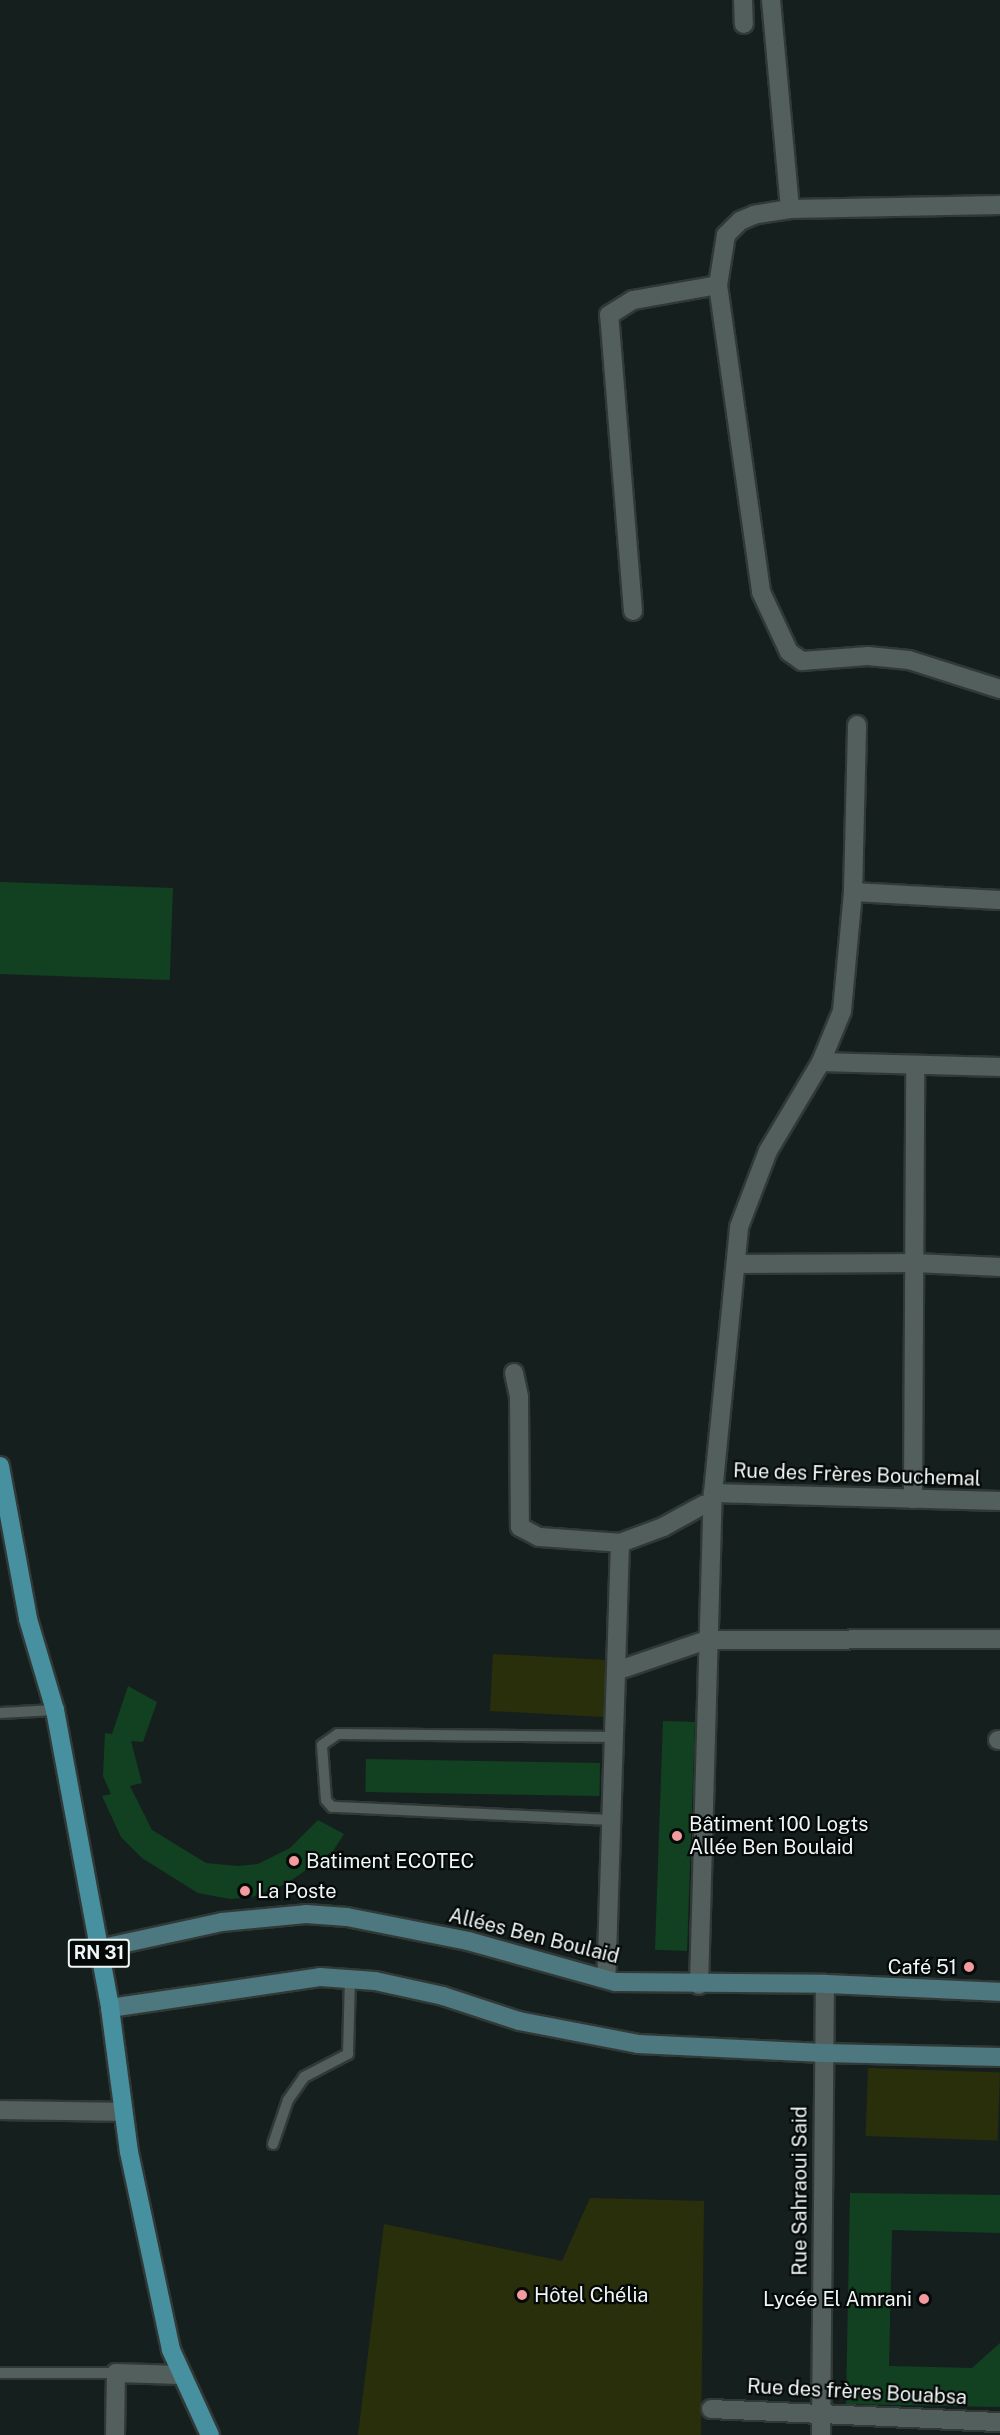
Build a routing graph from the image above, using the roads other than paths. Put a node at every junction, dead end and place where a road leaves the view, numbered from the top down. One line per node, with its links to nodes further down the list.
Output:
1 (743, 0): 3 (street)
2 (771, 0): 5 (street)
3 (744, 24)
4 (1000, 205): 5 (street)
5 (790, 209): 6 (street)
6 (718, 285): 7 (street); 8 (street)
7 (633, 611)
8 (1000, 689)
9 (857, 725): 10 (street)
10 (853, 892): 11 (street); 12 (street)
11 (1000, 900)
12 (821, 1062): 13 (street); 16 (street)
13 (915, 1067): 14 (street); 15 (street)
14 (1000, 1067)
15 (915, 1263): 16 (street); 17 (street); 21 (street)
16 (736, 1264): 20 (street)
17 (1000, 1267)
18 (514, 1373): 23 (street)
19 (0, 1466): 27 (main road, RN 31)
20 (708, 1499): 21 (street, Rue des Frères Bouchemal); 23 (street); 25 (street)
21 (913, 1499): 22 (street, Rue des Frères Bouchemal)
22 (1000, 1501)
23 (620, 1543): 26 (street)
24 (1000, 1639): 25 (street)
25 (707, 1640): 26 (street); 35 (street)
26 (615, 1671): 29 (street)
27 (55, 1710): 28 (lane); 31 (main road, RN 31)
28 (0, 1713)
29 (613, 1737): 30 (street); 30 (lane)
30 (611, 1820): 33 (street)
31 (98, 1949): 33 (main road, Allées Ben Boulaid); 37 (main road, RN 31)
32 (350, 1979): 37 (main road); 38 (main road); 42 (lane)
33 (606, 1979): 35 (main road, Allées Ben Boulaid)
34 (825, 1984): 35 (main road, Allées Ben Boulaid); 36 (main road, Allées Ben Boulaid); 38 (street, Rue Sahraoui Said)
35 (699, 1985)
36 (1000, 1992)
37 (110, 2008): 41 (main road, RN 31)
38 (824, 2054): 39 (main road); 47 (street, Rue Sahraoui Said)
39 (1000, 2057)
40 (0, 2110): 41 (street)
41 (122, 2112): 45 (main road, RN 31)
42 (273, 2144)
43 (0, 2373): 44 (lane)
44 (116, 2373): 45 (street); 49 (street)
45 (181, 2374): 50 (main road, RN 31)
46 (711, 2409): 47 (street, Rue des frères Bouabsa)
47 (822, 2412): 48 (street, Rue des frères Bouabsa); 51 (street, Rue Sahraoui Said)
48 (1000, 2422)
49 (115, 2435)
50 (210, 2435)
51 (821, 2435)

